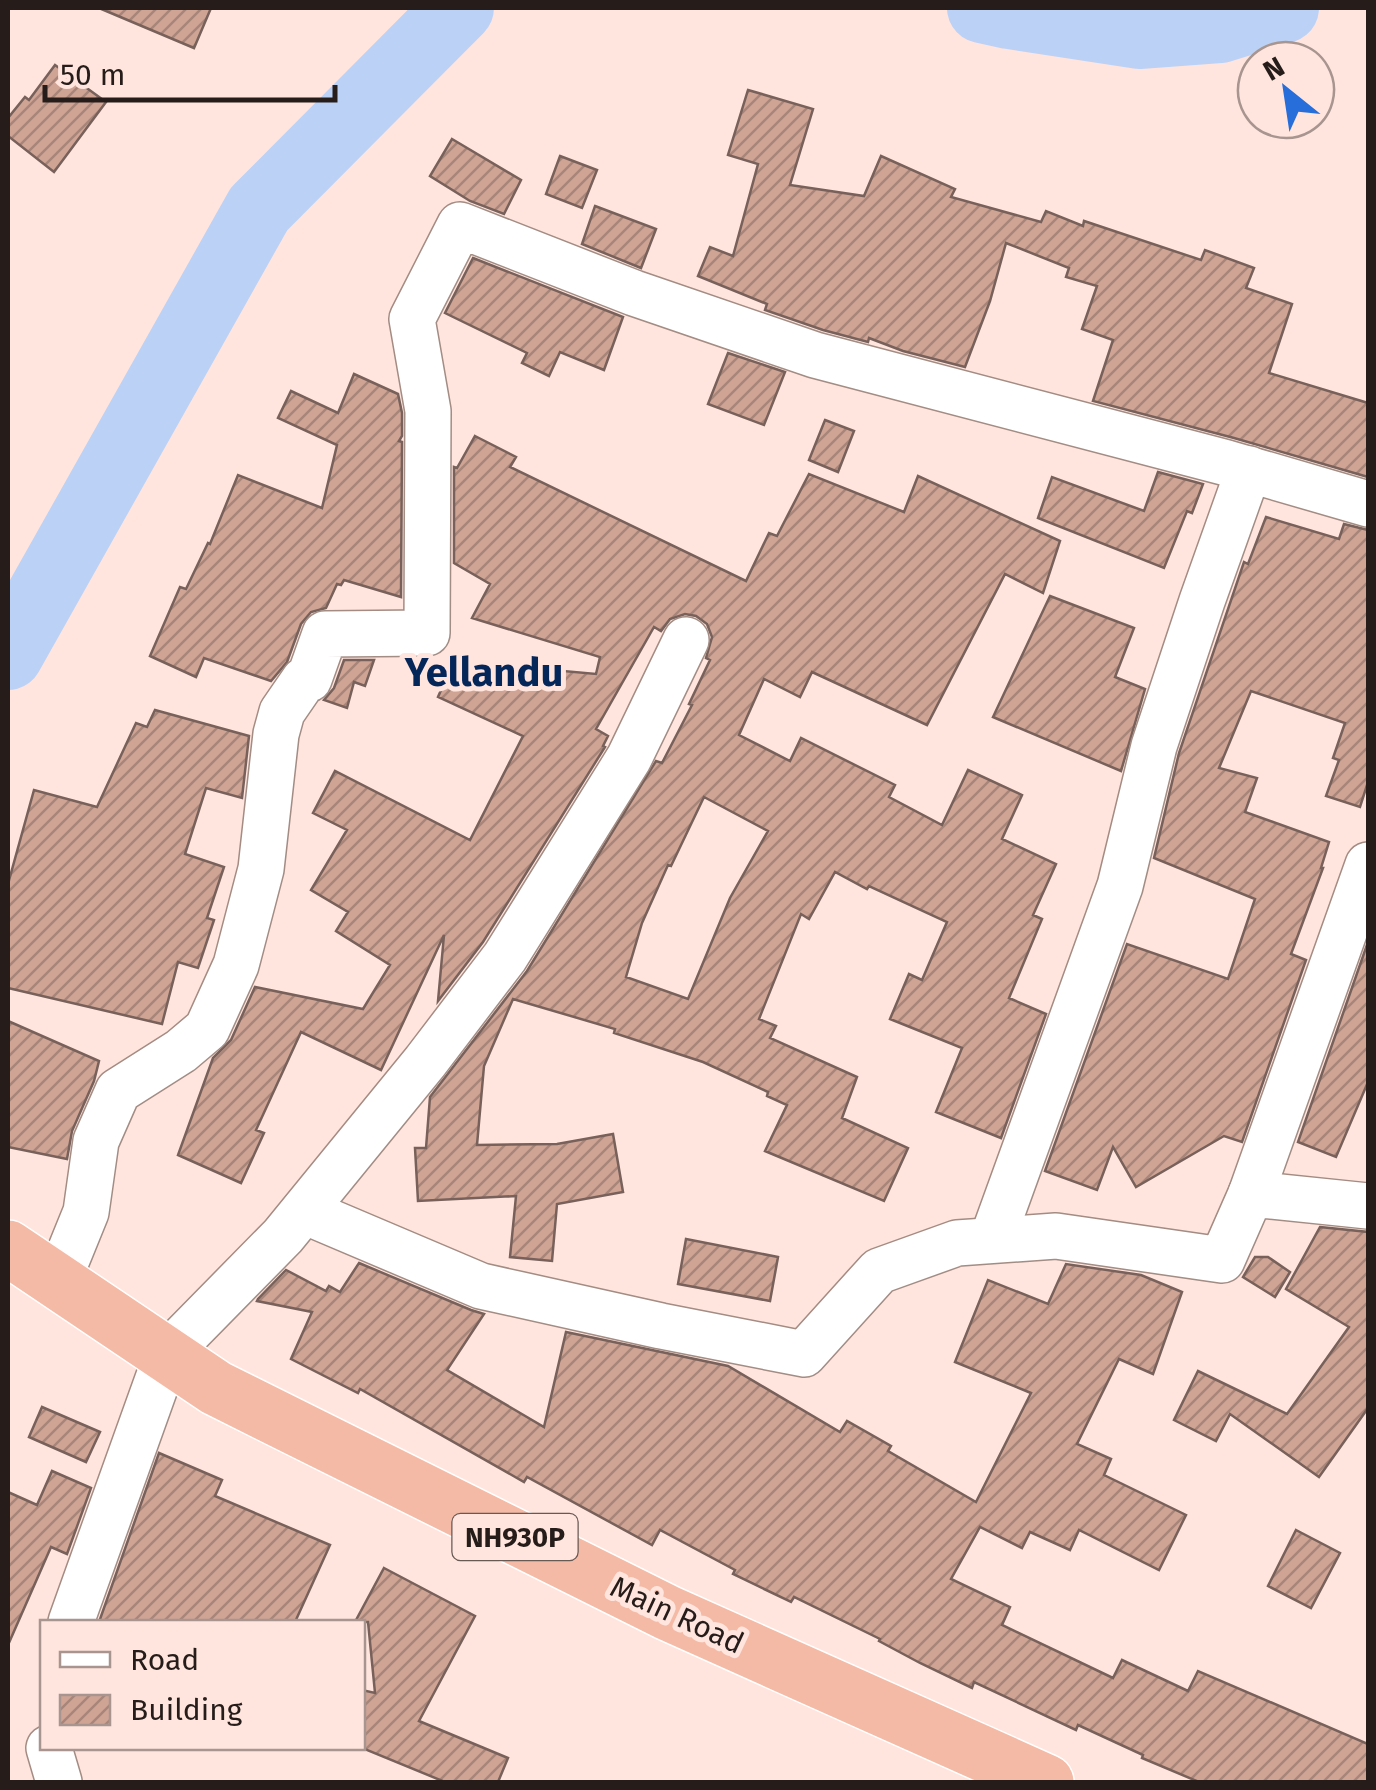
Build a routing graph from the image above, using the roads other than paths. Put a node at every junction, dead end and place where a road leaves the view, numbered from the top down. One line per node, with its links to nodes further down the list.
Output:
1 (1250, 469): 2 (street); 8 (street); 10 (street)
2 (1368, 504)
3 (686, 640): 7 (street)
4 (1368, 865): 5 (street)
5 (1251, 1194): 6 (street); 8 (street)
6 (1368, 1206)
7 (304, 1211): 8 (street); 11 (street)
8 (992, 1240)
9 (8, 1248): 10 (highway, Main Road / NH930P)
10 (58, 1281): 11 (highway, Main Road / NH930P)
11 (166, 1354): 12 (street); 15 (highway, Main Road / NH930P)
12 (72, 1620)
13 (50, 1750): 14 (street)
14 (59, 1782)
15 (1046, 1782)

